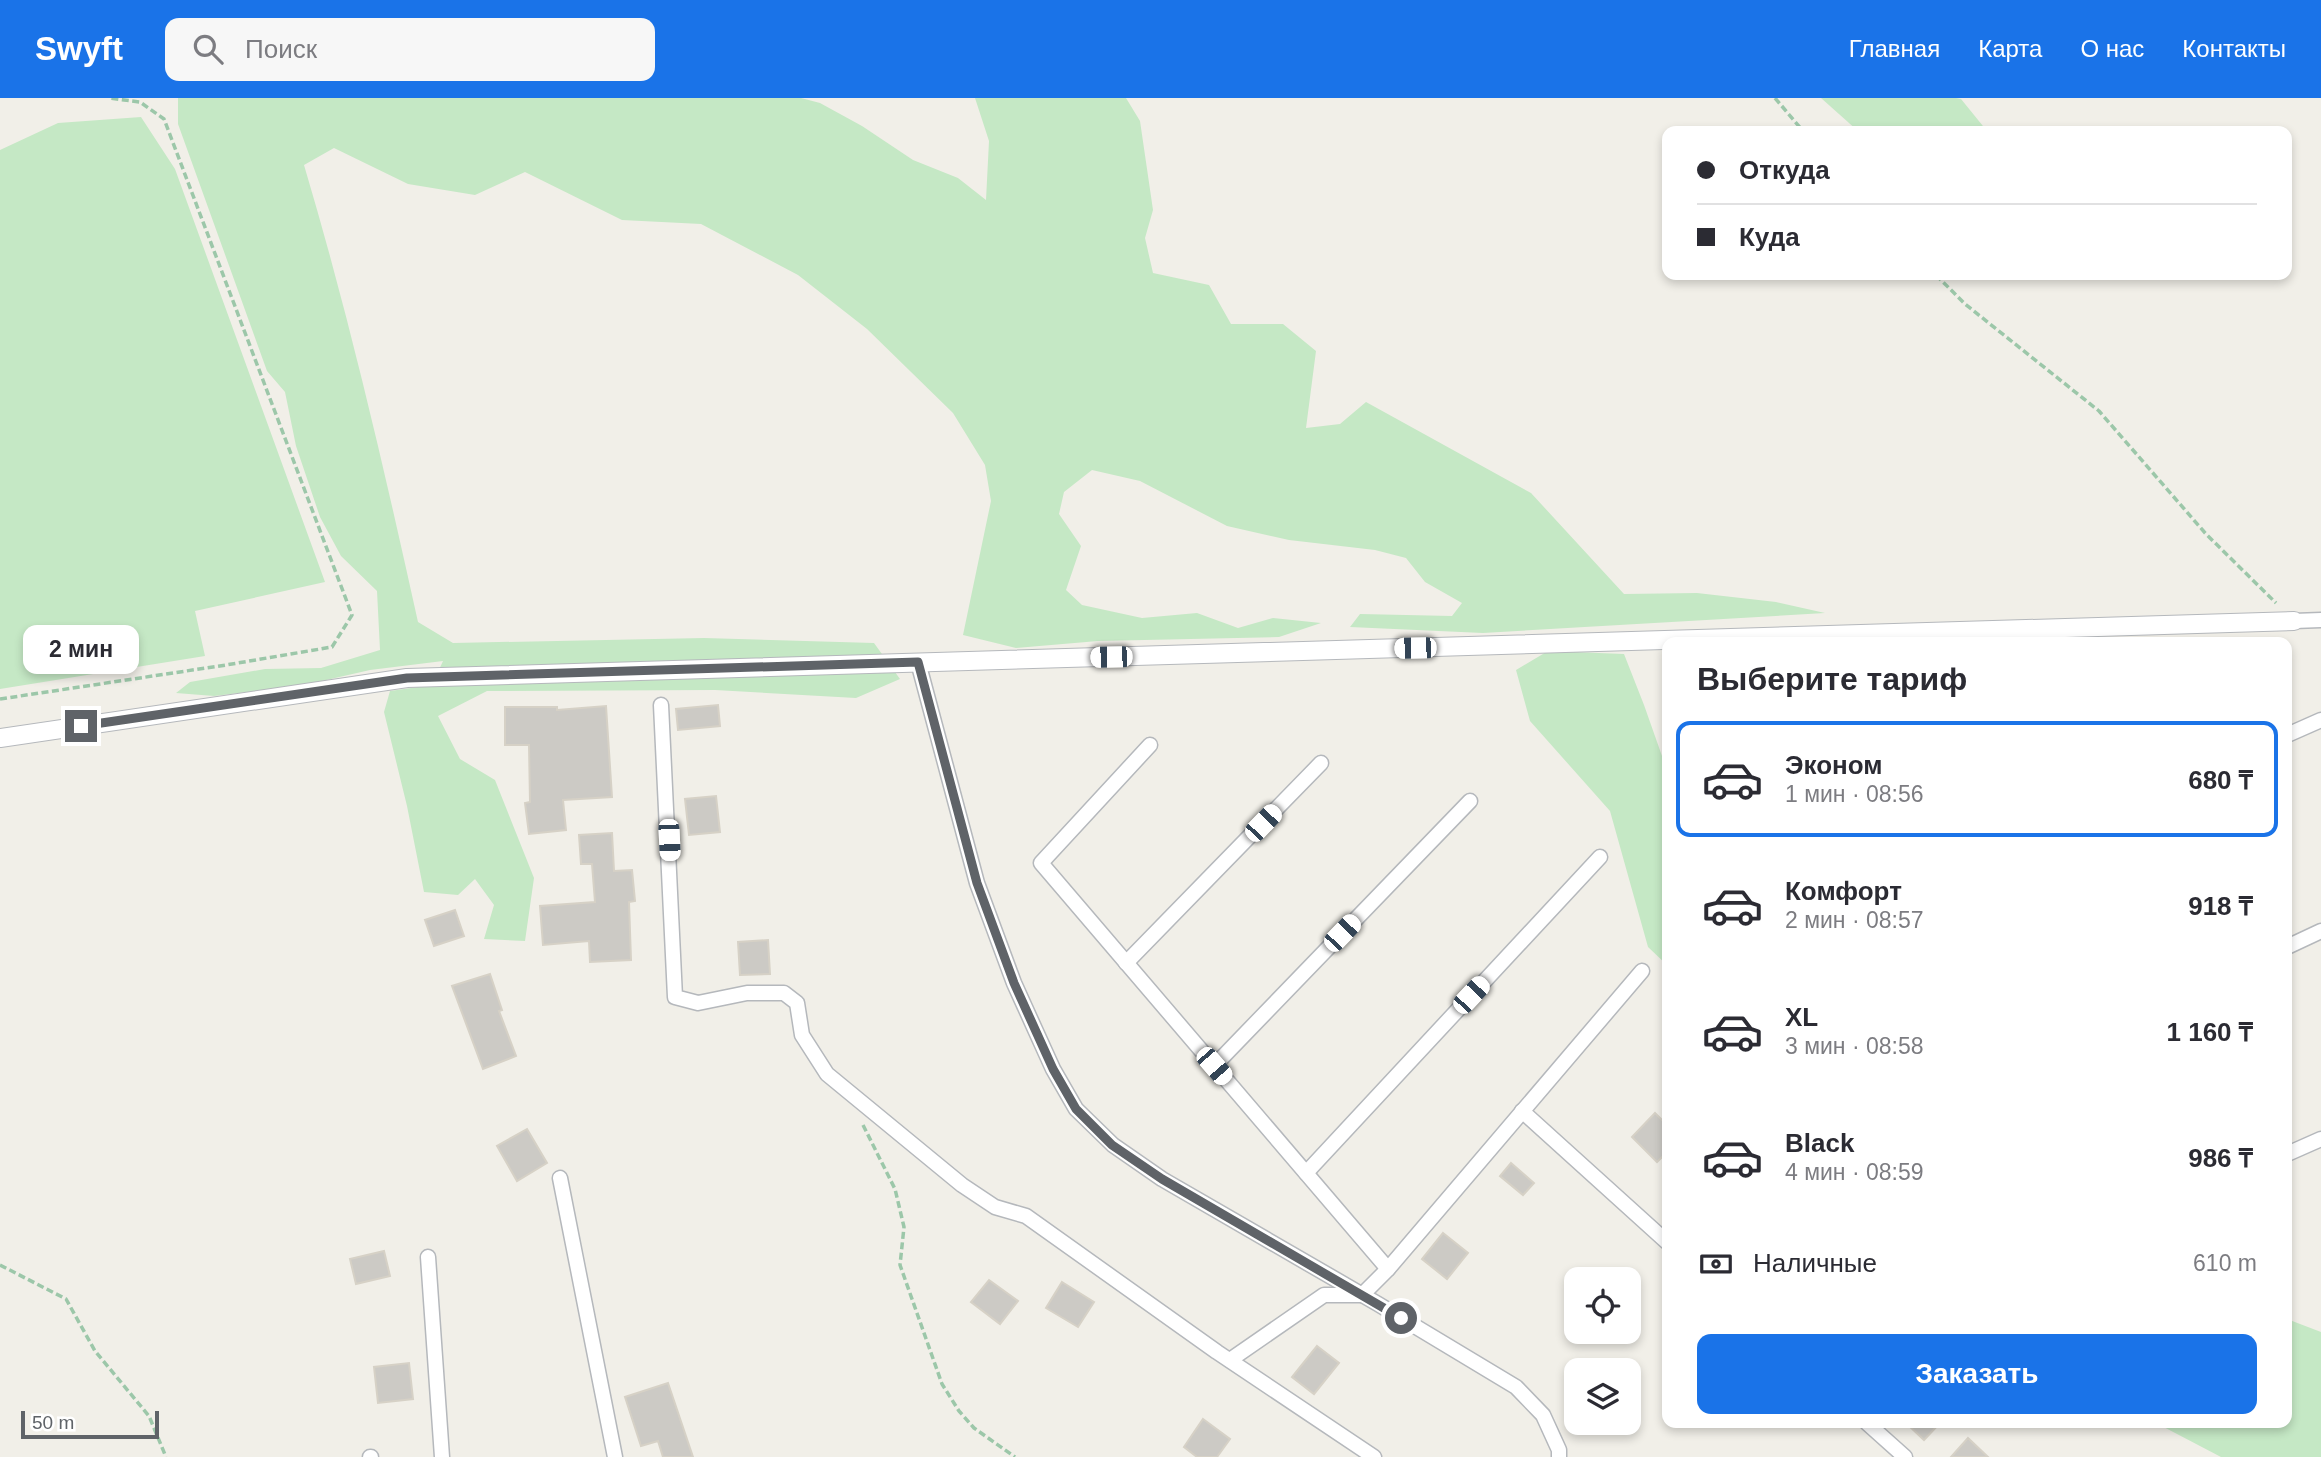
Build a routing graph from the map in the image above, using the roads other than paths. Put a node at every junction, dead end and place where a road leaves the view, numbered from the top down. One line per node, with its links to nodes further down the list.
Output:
1 (2321, 620): 2 (street)
2 (2294, 621): 3 (street)
3 (2045, 636): 4 (street)
4 (2002, 637)
5 (1662, 645): 6 (street)
6 (918, 662): 10 (street); 28 (street)
7 (661, 705): 29 (street)
8 (2321, 720): 9 (street)
9 (2292, 733)
10 (0, 737)
11 (1150, 745): 17 (street)
12 (1321, 763): 17 (street)
13 (1470, 800): 19 (street)
14 (1600, 857): 23 (street)
15 (2321, 931): 16 (street)
16 (2292, 945)
17 (1126, 963): 19 (street)
18 (1642, 971): 20 (street)
19 (1214, 1066): 23 (street)
20 (1522, 1111): 25 (street); 27 (street)
21 (2321, 1139): 22 (street)
22 (2292, 1152)
23 (1306, 1173): 27 (street)
24 (560, 1178): 32 (street)
25 (1662, 1237)
26 (428, 1257): 31 (street)
27 (1388, 1269): 28 (street)
28 (1362, 1295): 29 (street); 34 (street)
29 (1230, 1360): 33 (street)
30 (1873, 1428): 35 (street)
31 (442, 1457)
32 (615, 1457)
33 (1374, 1457)
34 (1559, 1457)
35 (1905, 1457)

